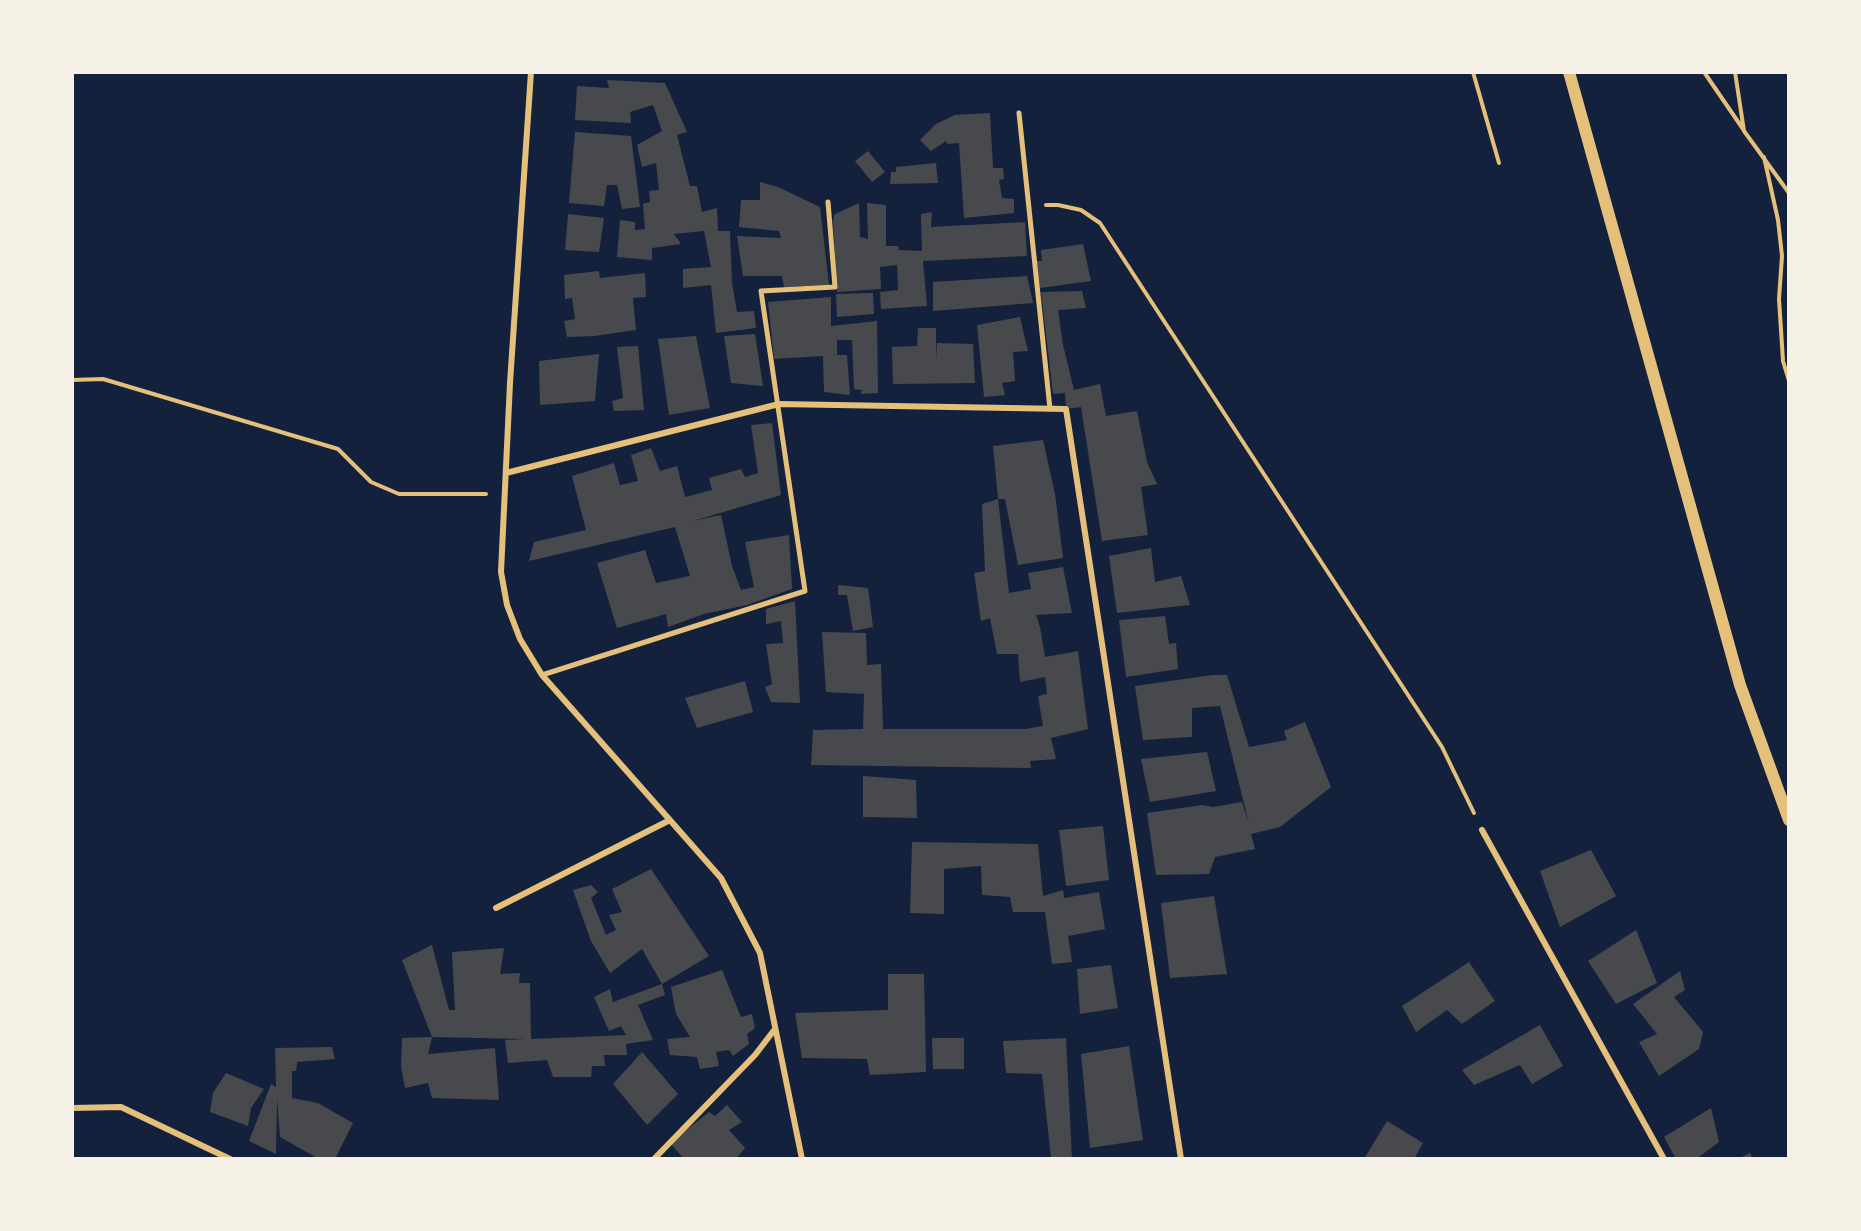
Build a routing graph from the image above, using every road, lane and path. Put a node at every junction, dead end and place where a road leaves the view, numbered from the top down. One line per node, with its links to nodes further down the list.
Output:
1 (531, 72): 17 (street)
2 (1473, 72): 9 (path)
3 (1569, 72): 21 (main road)
4 (1704, 72): 7 (path)
5 (1734, 72): 7 (path)
6 (1019, 113): 12 (street)
7 (1747, 134): 8 (path)
8 (1764, 157): 10 (path); 14 (path)
9 (1499, 163)
10 (1789, 193)
11 (828, 202): 15 (street)
12 (1029, 206): 16 (street); 22 (path)
13 (72, 380): 18 (path)
14 (1789, 381)
15 (778, 404): 16 (street); 17 (street); 19 (street)
16 (1050, 409): 29 (street)
17 (506, 473): 18 (street)
18 (505, 494): 19 (street)
19 (542, 675): 20 (street)
20 (670, 820): 23 (street); 24 (street)
21 (1789, 820)
22 (1482, 830): 30 (street)
23 (496, 908)
24 (775, 1029): 27 (street); 28 (street)
25 (72, 1108): 26 (street)
26 (230, 1159)
27 (654, 1159)
28 (802, 1159)
29 (1181, 1159)
30 (1664, 1159)

